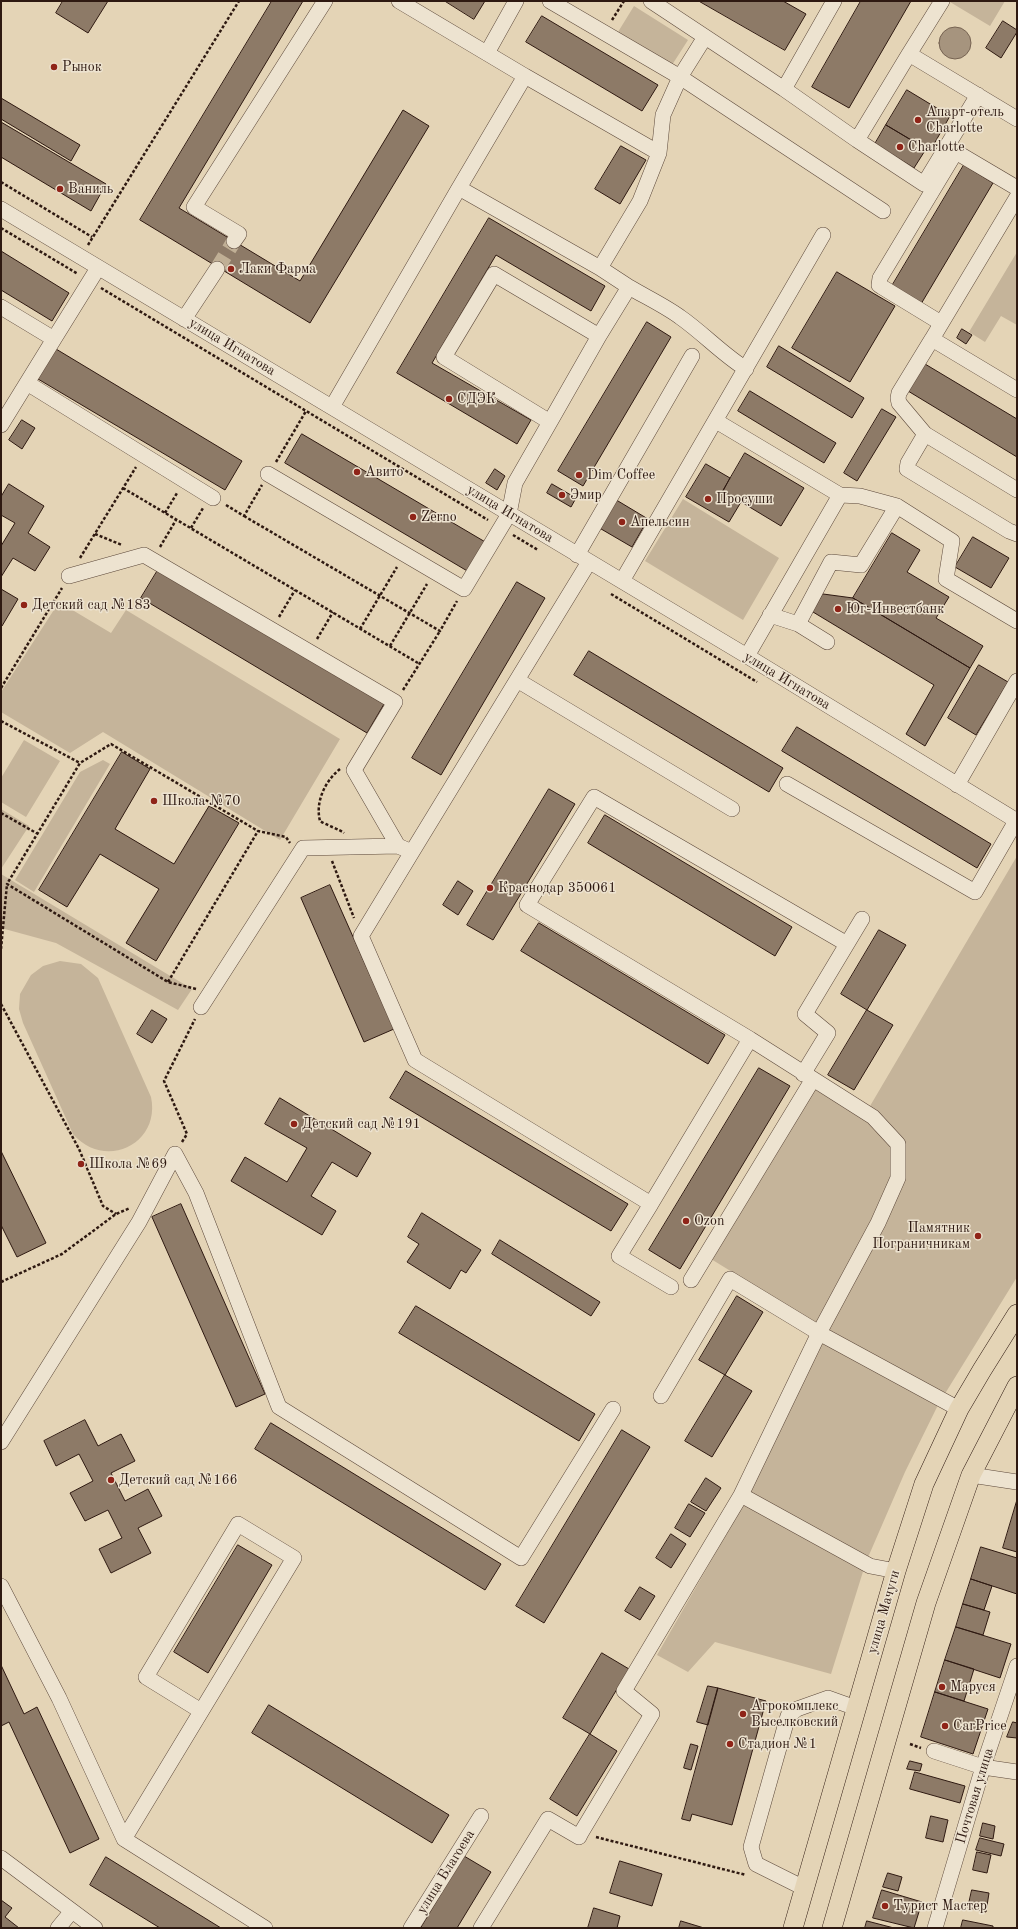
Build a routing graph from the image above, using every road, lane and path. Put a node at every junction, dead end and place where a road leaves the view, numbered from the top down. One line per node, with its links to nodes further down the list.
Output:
1 (239, 1): 27 (path)
2 (325, 1): 28 (street)
3 (399, 1): 12 (street)
4 (516, 1): 12 (street)
5 (550, 1): 10 (street)
6 (624, 1): 10 (path)
7 (651, 1): 11 (street)
8 (942, 1): 13 (street)
9 (831, 2): 16 (street)
10 (604, 32): 15 (street)
11 (705, 37): 15 (street); 16 (street)
12 (486, 53): 14 (street)
13 (909, 54): 17 (street); 19 (street)
14 (526, 76): 20 (street); 22 (street)
15 (680, 77): 20 (street); 25 (street)
16 (784, 89): 19 (street)
17 (978, 95): 18 (street); 19 (street)
18 (1017, 119)
19 (857, 140)
20 (659, 153): 31 (street)
21 (1, 182): 27 (path)
22 (459, 188): 31 (street); 46 (street)
23 (1016, 197): 37 (street); 37 (street)
24 (1, 209): 29 (street, улица Игнатова)
25 (883, 211)
26 (823, 235): 42 (street)
27 (92, 237): 29 (path)
28 (234, 242)
29 (80, 257): 30 (street, улица Игнатова); 33 (path)
30 (98, 268): 36 (street, улица Игнатова); 39 (street)
31 (600, 268): 34 (street)
32 (218, 269): 36 (street)
33 (73, 271)
34 (630, 287): 38 (street); 42 (street)
35 (1, 307): 39 (street)
36 (184, 319): 46 (street, улица Игнатова)
37 (941, 323): 40 (street)
38 (599, 336): 49 (street); 49 (street)
39 (54, 339): 43 (street)
40 (932, 339): 44 (street); 51 (street)
41 (692, 356): 69 (street)
42 (746, 369): 48 (street)
43 (26, 383): 45 (street); 53 (street)
44 (1017, 390)
45 (6, 404): 50 (street)
46 (332, 407): 61 (street, улица Игнатова)
47 (306, 411): 52 (path)
48 (716, 421): 56 (street); 72 (street)
49 (550, 422): 61 (street)
50 (1, 424)
51 (925, 434): 55 (street); 66 (street)
52 (268, 474): 67 (street)
53 (184, 480): 57 (street); 60 (path)
54 (123, 488): 60 (path)
55 (1017, 490)
56 (840, 496): 59 (street); 78 (street)
57 (211, 497): 62 (path); 64 (path)
58 (253, 500): 62 (path)
59 (897, 506): 79 (street); 80 (street)
60 (165, 513): 63 (path)
61 (509, 514): 69 (street, улица Игнатова); 73 (street)
62 (244, 516): 75 (path)
63 (176, 520): 64 (path); 68 (path)
64 (191, 528): 74 (path)
65 (95, 534): 68 (path)
66 (1017, 534)
67 (405, 554): 70 (street); 75 (path)
68 (148, 557): 71 (street); 82 (street)
69 (583, 558): 72 (street, улица Игнатова); 89 (street)
70 (434, 571): 73 (street); 77 (path)
71 (69, 576)
72 (622, 581): 87 (street, улица Игнатова)
73 (464, 589): 83 (path)
74 (295, 590): 76 (path); 82 (path)
75 (380, 596): 77 (path); 81 (path)
76 (332, 612): 81 (path); 86 (path)
77 (409, 613): 83 (path); 85 (path)
78 (770, 615): 80 (street); 87 (street)
79 (1017, 622)
80 (798, 624): 84 (street)
81 (360, 629): 85 (path)
82 (272, 630): 86 (street)
83 (440, 631): 88 (path)
84 (827, 642)
85 (390, 646): 88 (path)
86 (310, 652): 91 (street)
87 (747, 656): 96 (street, улица Игнатова)
88 (418, 663): 91 (path)
89 (518, 680): 97 (street); 105 (street)
90 (1017, 681): 96 (street)
91 (395, 702): 94 (street)
92 (1, 722): 93 (path)
93 (80, 763): 100 (path); 101 (path)
94 (354, 770): 102 (street); 104 (path)
95 (788, 784): 99 (street)
96 (957, 785): 99 (street, улица Игнатова)
97 (732, 809)
98 (1, 813): 101 (path)
99 (1017, 821)
100 (258, 831): 106 (path); 112 (path)
101 (38, 834): 107 (path)
102 (398, 846): 104 (street); 105 (street)
103 (327, 847): 104 (street); 106 (street); 109 (path)
104 (355, 847)
105 (412, 852): 109 (street)
106 (299, 855): 114 (street)
107 (7, 884): 111 (path); 112 (path)
108 (862, 919): 110 (street)
109 (361, 936): 119 (street)
110 (847, 944): 115 (street); 116 (street)
111 (1, 949)
112 (168, 982): 114 (path)
113 (1, 1004): 121 (path)
114 (202, 1007): 117 (path)
115 (750, 1039): 116 (street); 119 (street)
116 (808, 1076): 122 (street); 126 (street)
117 (175, 1154): 118 (street); 129 (street)
118 (151, 1199): 120 (street); 131 (street)
119 (651, 1204): 124 (street)
120 (135, 1205): 121 (path)
121 (116, 1214): 123 (path)
122 (691, 1280)
123 (1, 1282)
124 (671, 1287)
125 (1017, 1314): 130 (main road, улица Мачуги)
126 (819, 1333): 128 (street); 130 (street); 134 (street)
127 (1017, 1386): 132 (main road)
128 (661, 1396)
129 (613, 1409)
130 (959, 1409): 135 (main road, улица Мачуги)
131 (1, 1442)
132 (970, 1475): 133 (street); 156 (main road)
133 (1017, 1482)
134 (741, 1495): 135 (street); 144 (street)
135 (896, 1571): 138 (main road, улица Мачуги)
136 (1, 1586): 145 (street)
137 (1017, 1666): 141 (street, Почтовая улица)
138 (856, 1708): 148 (main road, улица Мачуги); 148 (street)
139 (201, 1711): 139 (street); 145 (street)
140 (934, 1751): 141 (street)
141 (983, 1766): 142 (street); 157 (street, Почтовая улица)
142 (1017, 1772)
143 (481, 1816): 153 (street, улица Благоева)
144 (581, 1833): 147 (path); 154 (street)
145 (124, 1839): 152 (street)
146 (1, 1858): 149 (street)
147 (751, 1876)
148 (804, 1888): 155 (main road, улица Мачуги)
149 (72, 1911): 150 (street); 151 (street)
150 (58, 1928)
151 (95, 1928)
152 (265, 1928)
153 (411, 1928)
154 (481, 1928)
155 (793, 1928)
156 (832, 1928)
157 (936, 1928)

